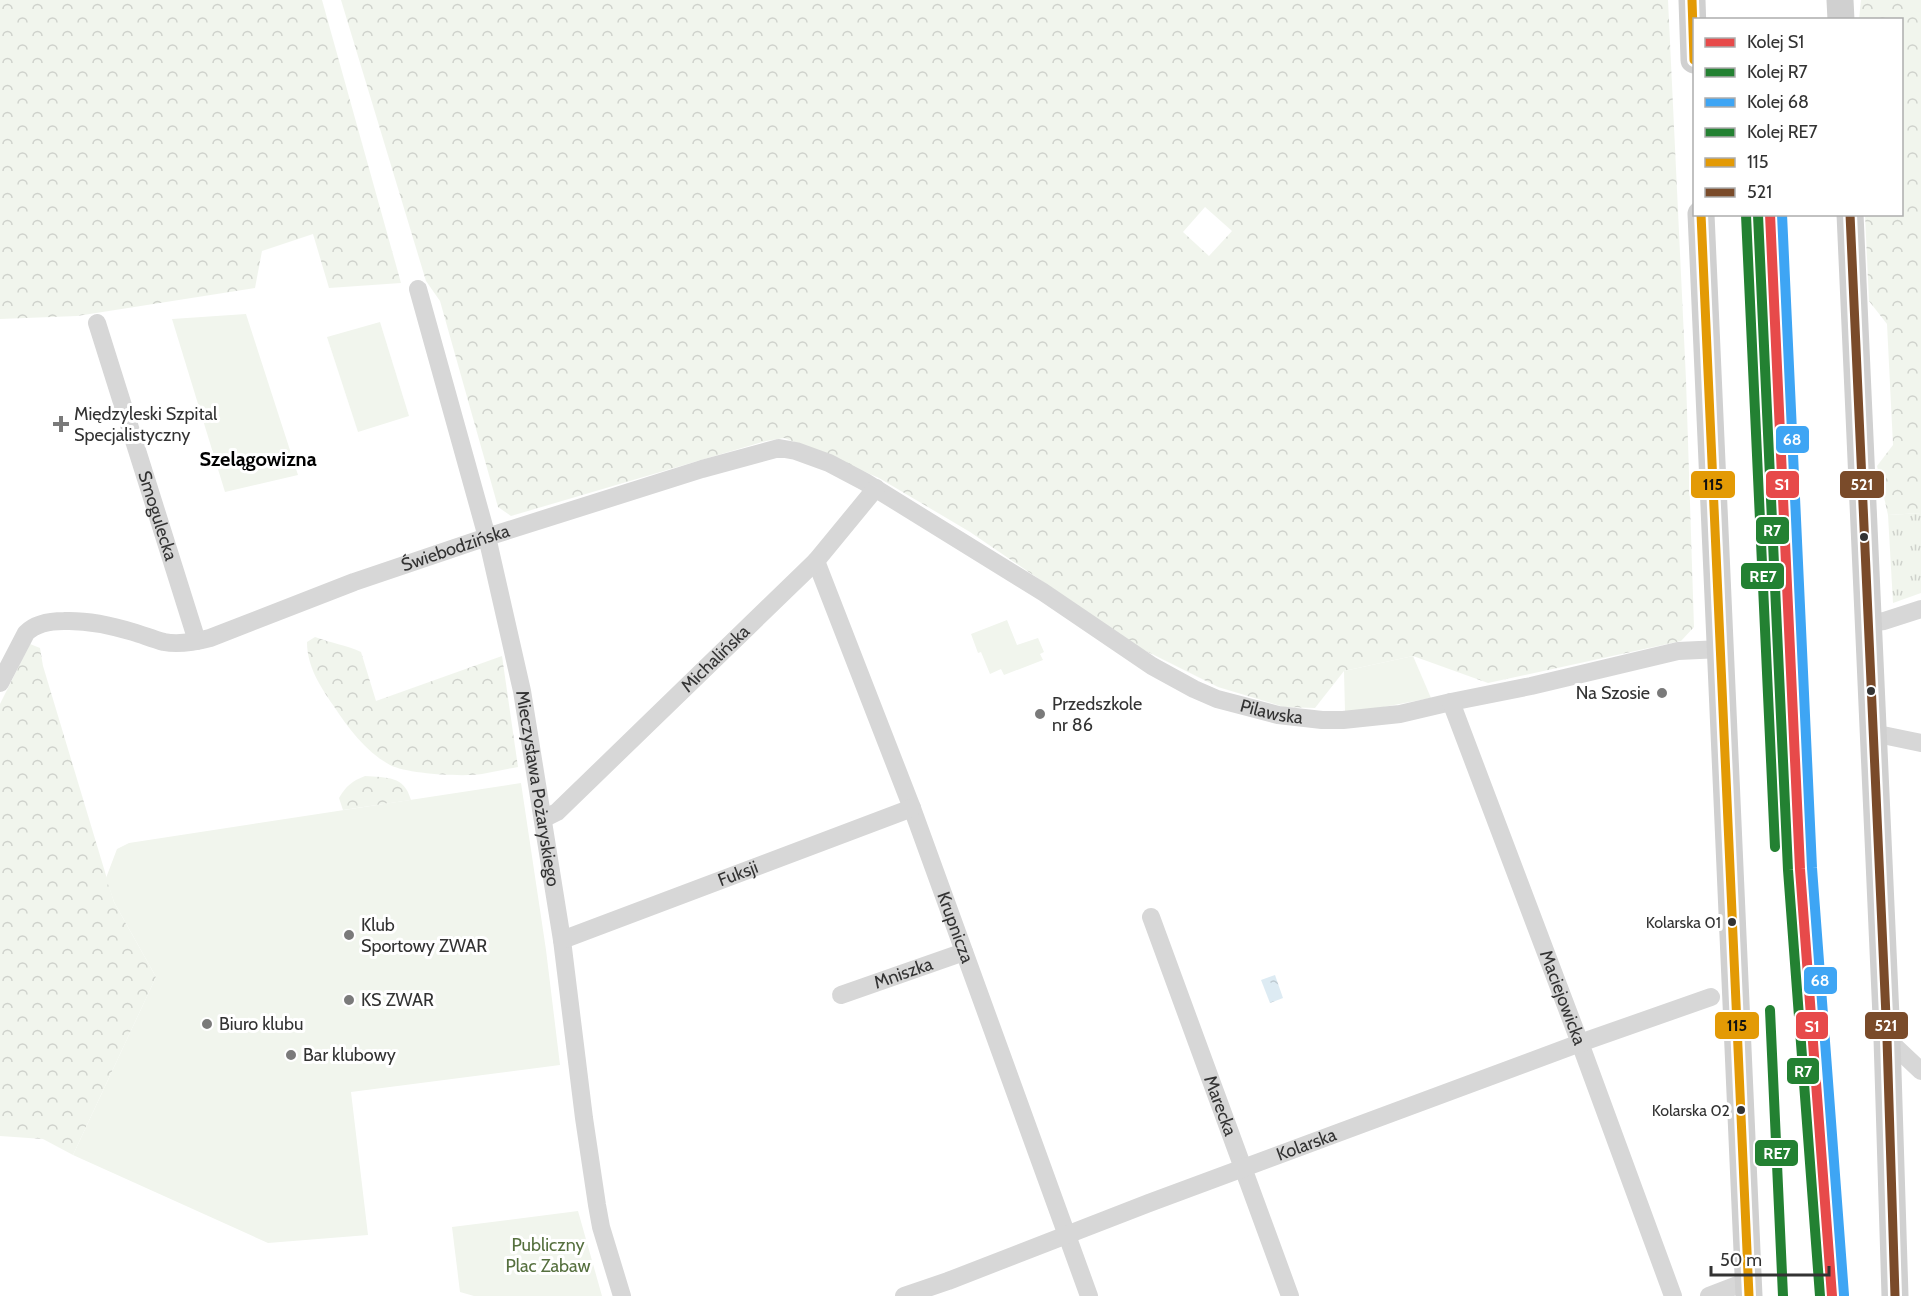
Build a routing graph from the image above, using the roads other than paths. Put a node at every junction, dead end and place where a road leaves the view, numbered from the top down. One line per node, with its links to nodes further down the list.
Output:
1 (1692, 0): 4 (main road)
2 (1840, 0): 3 (main road)
3 (1841, 18)
4 (1693, 20)
5 (1701, 216): 15 (main road)
6 (1850, 216): 13 (main road)
7 (418, 289): 10 (street, Mieczysława Pożaryskiego)
8 (97, 323): 14 (street, Smogulecka)
9 (876, 488): 10 (street, Świebodzińska); 11 (street, Michalińska); 17 (street, Pilawska)
10 (487, 537): 14 (street, Świebodzińska); 21 (street, Mieczysława Pożaryskiego)
11 (816, 561): 20 (street, Krupnicza); 21 (street, Michalińska)
12 (1921, 609): 13 (street)
13 (1868, 623): 18 (main road)
14 (197, 641): 16 (street, Świebodzińska)
15 (1721, 649): 17 (street, Pilawska); 32 (main road)
16 (0, 683)
17 (1451, 702): 28 (street, Maciejowicka)
18 (1873, 734): 19 (street); 27 (main road)
19 (1921, 743)
20 (912, 807): 23 (street, Fuksji); 24 (street, Krupnicza)
21 (543, 819): 23 (street, Mieczysława Pożaryskiego)
22 (1151, 917): 30 (street, Marecka)
23 (562, 940): 33 (street, Mieczysława Pożaryskiego)
24 (964, 952): 25 (street, Mniszka); 31 (street, Krupnicza)
25 (841, 995)
26 (1711, 997): 28 (street, Kolarska)
27 (1887, 1039): 29 (street); 39 (main road)
28 (1580, 1043): 30 (street, Kolarska); 37 (street, Maciejowicka)
29 (1921, 1071)
30 (1242, 1168): 31 (street, Kolarska); 36 (street, Marecka)
31 (1068, 1235): 34 (street, Kolarska); 35 (street, Krupnicza)
32 (1748, 1288): 38 (street)
33 (622, 1296)
34 (904, 1296)
35 (1089, 1296)
36 (1290, 1296)
37 (1673, 1296)
38 (1709, 1296)
39 (1895, 1296)

